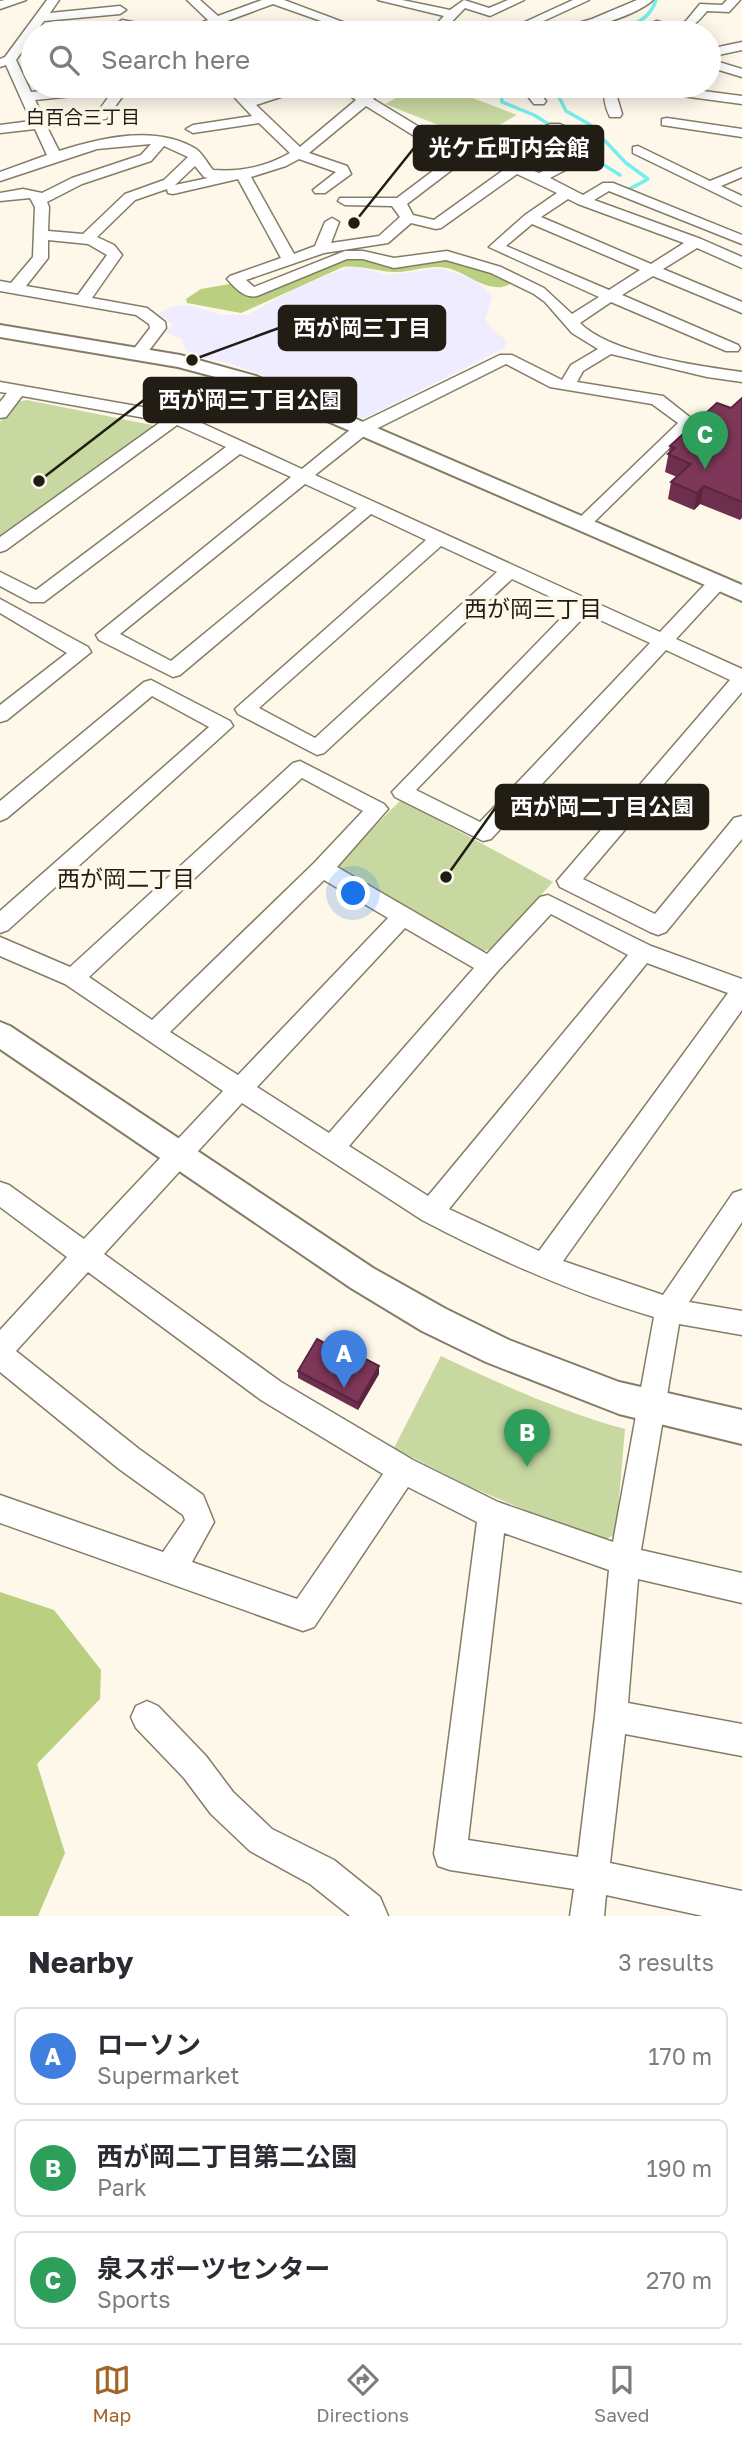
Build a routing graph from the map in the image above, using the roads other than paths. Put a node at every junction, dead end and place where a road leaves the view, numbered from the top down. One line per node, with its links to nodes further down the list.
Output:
1 (18, 0): 12 (street)
2 (53, 0): 17 (street)
3 (193, 0): 19 (street)
4 (272, 0): 20 (street); 21 (street)
5 (384, 0): 10 (street)
6 (519, 0): 14 (street)
7 (585, 0): 15 (street); 24 (street)
8 (647, 0): 15 (street)
9 (734, 0): 26 (street)
10 (404, 2): 16 (street)
11 (465, 2): 14 (street); 16 (street)
12 (0, 5)
13 (120, 5): 17 (street)
14 (490, 12): 23 (street)
15 (618, 12): 25 (street)
16 (451, 14): 22 (street)
17 (40, 18): 18 (street)
18 (38, 21)
19 (217, 21)
20 (220, 21)
21 (332, 21)
22 (445, 21)
23 (509, 21)
24 (528, 21)
25 (598, 21)
26 (692, 21)
27 (21, 43): 29 (street)
28 (742, 46): 31 (street)
29 (18, 47): 30 (street); 32 (street)
30 (21, 47)
31 (721, 50)
32 (9, 65): 36 (street)
33 (721, 67): 34 (street)
34 (742, 73)
35 (742, 84): 37 (street)
36 (21, 88)
37 (742, 93)
38 (721, 97): 47 (street)
39 (26, 98): 53 (street)
40 (114, 98): 53 (street)
41 (243, 98): 49 (street)
42 (263, 98): 49 (street)
43 (361, 98): 46 (street)
44 (536, 98): 48 (street)
45 (610, 98): 50 (street)
46 (364, 100): 60 (street); 61 (street)
47 (742, 100)
48 (539, 101)
49 (248, 103): 51 (street)
50 (614, 114)
51 (263, 118): 55 (street); 61 (street)
52 (667, 122): 56 (street)
53 (38, 123): 54 (street); 62 (street)
54 (0, 128)
55 (193, 129)
56 (742, 133)
57 (160, 141): 58 (street); 63 (street); 65 (street)
58 (93, 147): 62 (street); 65 (street)
59 (638, 150): 72 (street)
60 (467, 152): 64 (street); 80 (street)
61 (299, 154): 68 (street); 74 (street)
62 (48, 158): 69 (street); 71 (street)
63 (195, 158): 68 (street); 86 (street)
64 (491, 158): 66 (street); 70 (street)
65 (113, 167): 71 (street)
66 (516, 168): 70 (street); 82 (street)
67 (742, 173): 72 (street)
68 (239, 175): 73 (street); 90 (street)
69 (0, 177)
70 (539, 178): 75 (street)
71 (77, 181): 77 (street)
72 (710, 186): 81 (street)
73 (173, 190)
74 (320, 190)
75 (567, 193): 79 (street); 83 (street)
76 (0, 197): 77 (street)
77 (40, 200): 85 (street)
78 (345, 201): 80 (street)
79 (583, 201): 87 (street); 88 (street)
80 (400, 202): 82 (street)
81 (742, 202)
82 (408, 218): 89 (street)
83 (530, 218): 92 (street); 94 (street)
84 (332, 222): 89 (street)
85 (42, 235): 86 (street); 93 (street)
86 (87, 238): 95 (street)
87 (742, 240)
88 (696, 242): 91 (street); 92 (street)
89 (321, 249): 90 (street)
90 (289, 259): 97 (street)
91 (742, 264)
92 (650, 269): 94 (street); 96 (street)
93 (8, 288): 95 (street)
94 (610, 296): 97 (street); 99 (street)
95 (82, 300): 101 (street)
96 (742, 308)
97 (570, 323): 100 (street)
98 (0, 331): 101 (street)
99 (737, 344): 102 (street)
100 (609, 349): 102 (street); 104 (street)
101 (138, 354): 109 (street)
102 (708, 372): 103 (street)
103 (742, 377)
104 (567, 385): 109 (street); 113 (street)
105 (0, 387): 106 (street)
106 (18, 390): 107 (street); 108 (street)
107 (0, 413)
108 (177, 418): 110 (street); 115 (street)
109 (362, 429): 111 (street); 113 (street)
110 (239, 446): 111 (street); 117 (street)
111 (302, 475): 112 (street); 112 (street)
112 (370, 506): 114 (street)
113 (582, 524): 118 (street)
114 (439, 538): 116 (street); 116 (street)
115 (0, 546)
116 (510, 570): 121 (street)
117 (0, 578)
118 (717, 583): 119 (street); 122 (street)
119 (742, 594)
120 (0, 605): 124 (street)
121 (585, 605): 122 (street); 122 (street)
122 (662, 641): 123 (street)
123 (742, 678): 126 (street)
124 (0, 715)
125 (0, 813): 129 (street)
126 (742, 824)
127 (322, 869): 128 (street); 133 (street); 135 (street)
128 (403, 916): 132 (street); 137 (street)
129 (0, 924)
130 (0, 946): 133 (street)
131 (643, 951): 132 (street); 134 (street); 142 (street)
132 (489, 966): 138 (street)
133 (74, 978): 135 (street)
134 (742, 991): 144 (street)
135 (153, 1033): 137 (street)
136 (0, 1034): 139 (street)
137 (240, 1089): 138 (street); 139 (street)
138 (331, 1148): 142 (street)
139 (178, 1155): 143 (street); 149 (street)
140 (0, 1193): 143 (street)
141 (742, 1201): 145 (street)
142 (431, 1212): 144 (street)
143 (85, 1255): 147 (street); 151 (street)
144 (544, 1266): 145 (street)
145 (669, 1309): 146 (street); 149 (street)
146 (742, 1323)
147 (0, 1349)
148 (0, 1355): 155 (street)
149 (649, 1407): 150 (street); 154 (street)
150 (742, 1427)
151 (403, 1470): 153 (street); 155 (street)
152 (0, 1508): 155 (street)
153 (492, 1514): 154 (street); 160 (street)
154 (625, 1561): 156 (street); 157 (street)
155 (168, 1570)
156 (742, 1588)
157 (611, 1716): 159 (street); 160 (street)
158 (147, 1717): 162 (street)
159 (742, 1740)
160 (591, 1875): 161 (street); 163 (street)
161 (742, 1908)
162 (371, 1916)
163 (587, 1916)

